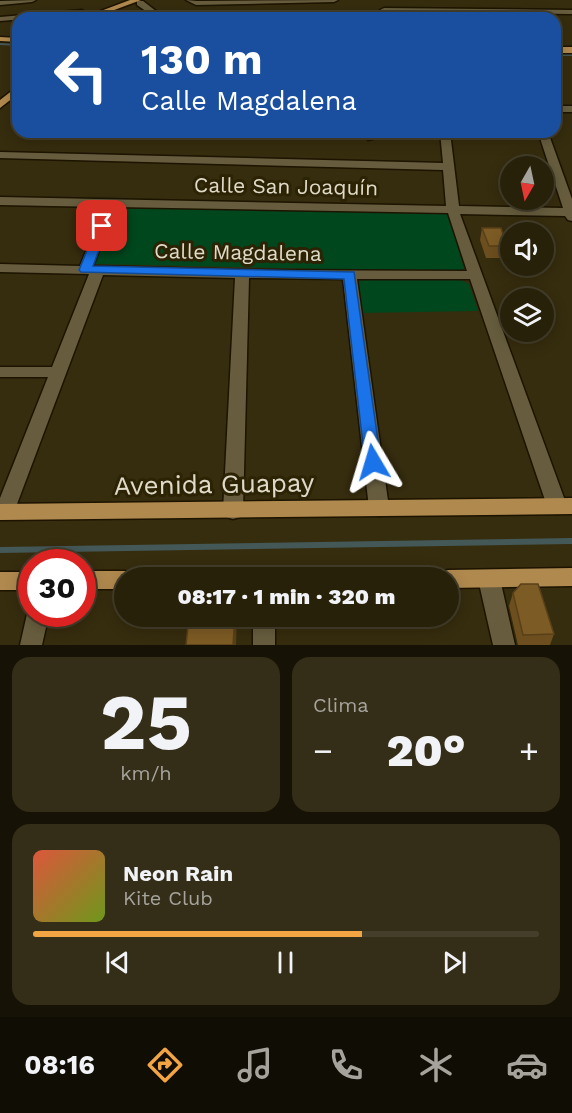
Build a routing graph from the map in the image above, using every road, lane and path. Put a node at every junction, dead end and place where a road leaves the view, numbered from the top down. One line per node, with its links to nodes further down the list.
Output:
1 (32, 0): 5 (street)
2 (151, 0): 6 (main road)
3 (190, 0): 8 (street)
4 (334, 0): 8 (street)
5 (19, 1): 7 (street)
6 (134, 1): 9 (main road); 10 (main road); 11 (street)
7 (0, 3)
8 (267, 4)
9 (87, 12)
10 (115, 12)
11 (151, 12)
12 (12, 82): 13 (main road)
13 (0, 93)
14 (12, 94): 15 (main road)
15 (0, 105)
16 (446, 138): 19 (street)
17 (545, 138): 23 (street)
18 (0, 155): 19 (street)
19 (448, 167): 22 (street)
20 (0, 201): 21 (street, Calle San Joaquín)
21 (111, 204): 22 (street, Calle San Joaquín); 25 (street)
22 (453, 210): 23 (street, Calle San Joaquín); 28 (street)
23 (571, 214)
24 (0, 268): 25 (street, Calle Magdalena)
25 (92, 270): 26 (street, Calle Magdalena); 30 (street)
26 (242, 274): 27 (street, Calle Magdalena); 33 (street)
27 (350, 275): 28 (street, Calle Magdalena); 32 (street)
28 (476, 275): 31 (street)
29 (0, 372): 30 (street)
30 (58, 372): 34 (street)
31 (564, 506): 32 (main road, Avenida Guapay)
32 (379, 508): 33 (main road, Avenida Guapay)
33 (233, 511): 34 (main road, Avenida Guapay)
34 (2, 512)
35 (572, 577): 37 (main road)
36 (459, 579): 37 (main road)
37 (489, 579): 46 (street)
38 (96, 580): 39 (main road)
39 (114, 580)
40 (0, 581): 41 (main road)
41 (18, 581)
42 (35, 627): 44 (street)
43 (264, 627): 45 (street)
44 (30, 645)
45 (264, 645)
46 (504, 645)

